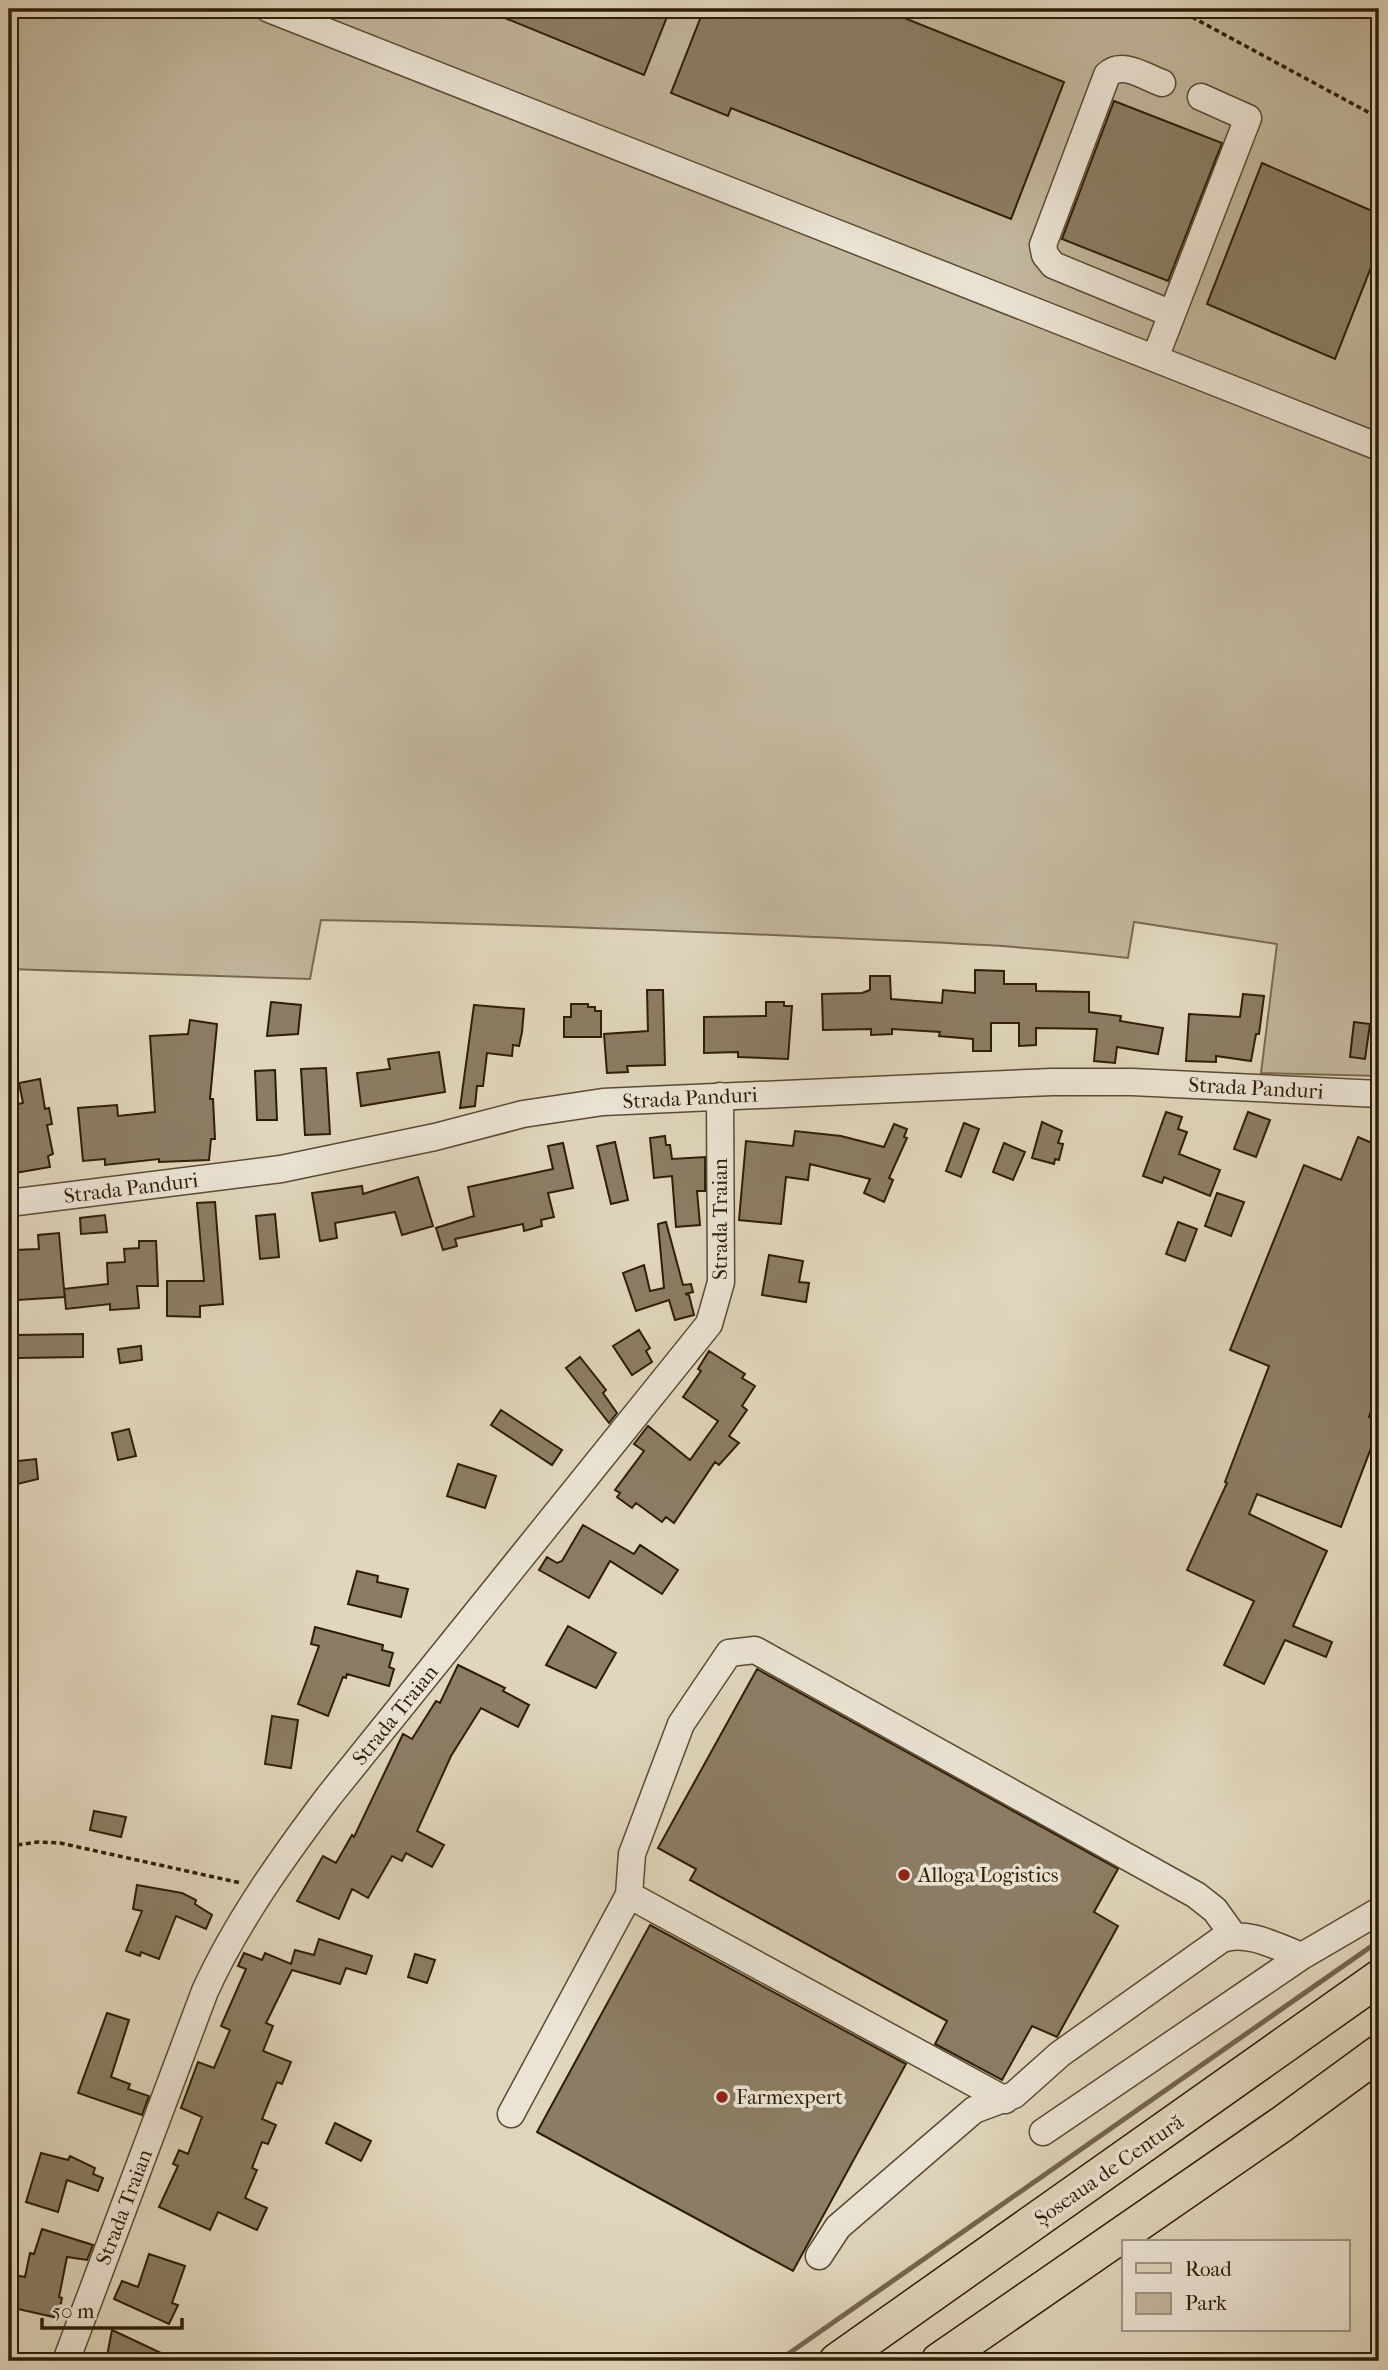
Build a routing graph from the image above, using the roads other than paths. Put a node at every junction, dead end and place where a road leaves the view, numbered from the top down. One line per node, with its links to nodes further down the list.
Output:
1 (269, 9): 5 (street)
2 (1161, 83): 4 (street)
3 (1201, 97): 4 (street)
4 (1172, 314): 5 (street)
5 (1155, 358): 6 (street)
6 (1379, 447)
7 (1379, 1094): 8 (street, Strada Panduri)
8 (720, 1096): 9 (street, Strada Panduri); 20 (street, Strada Traian)
9 (9, 1203)
10 (629, 1895): 12 (street); 16 (street); 17 (street)
11 (1379, 1911): 13 (street)
12 (1233, 1935): 13 (street); 16 (street)
13 (1302, 1956): 18 (street)
14 (1379, 1978): 21 (main road, Șoseaua de Centură)
15 (1379, 2053): 22 (main road)
16 (1005, 2100): 19 (street)
17 (511, 2114)
18 (1043, 2132)
19 (819, 2256)
20 (66, 2361)
21 (837, 2361)
22 (939, 2361)

